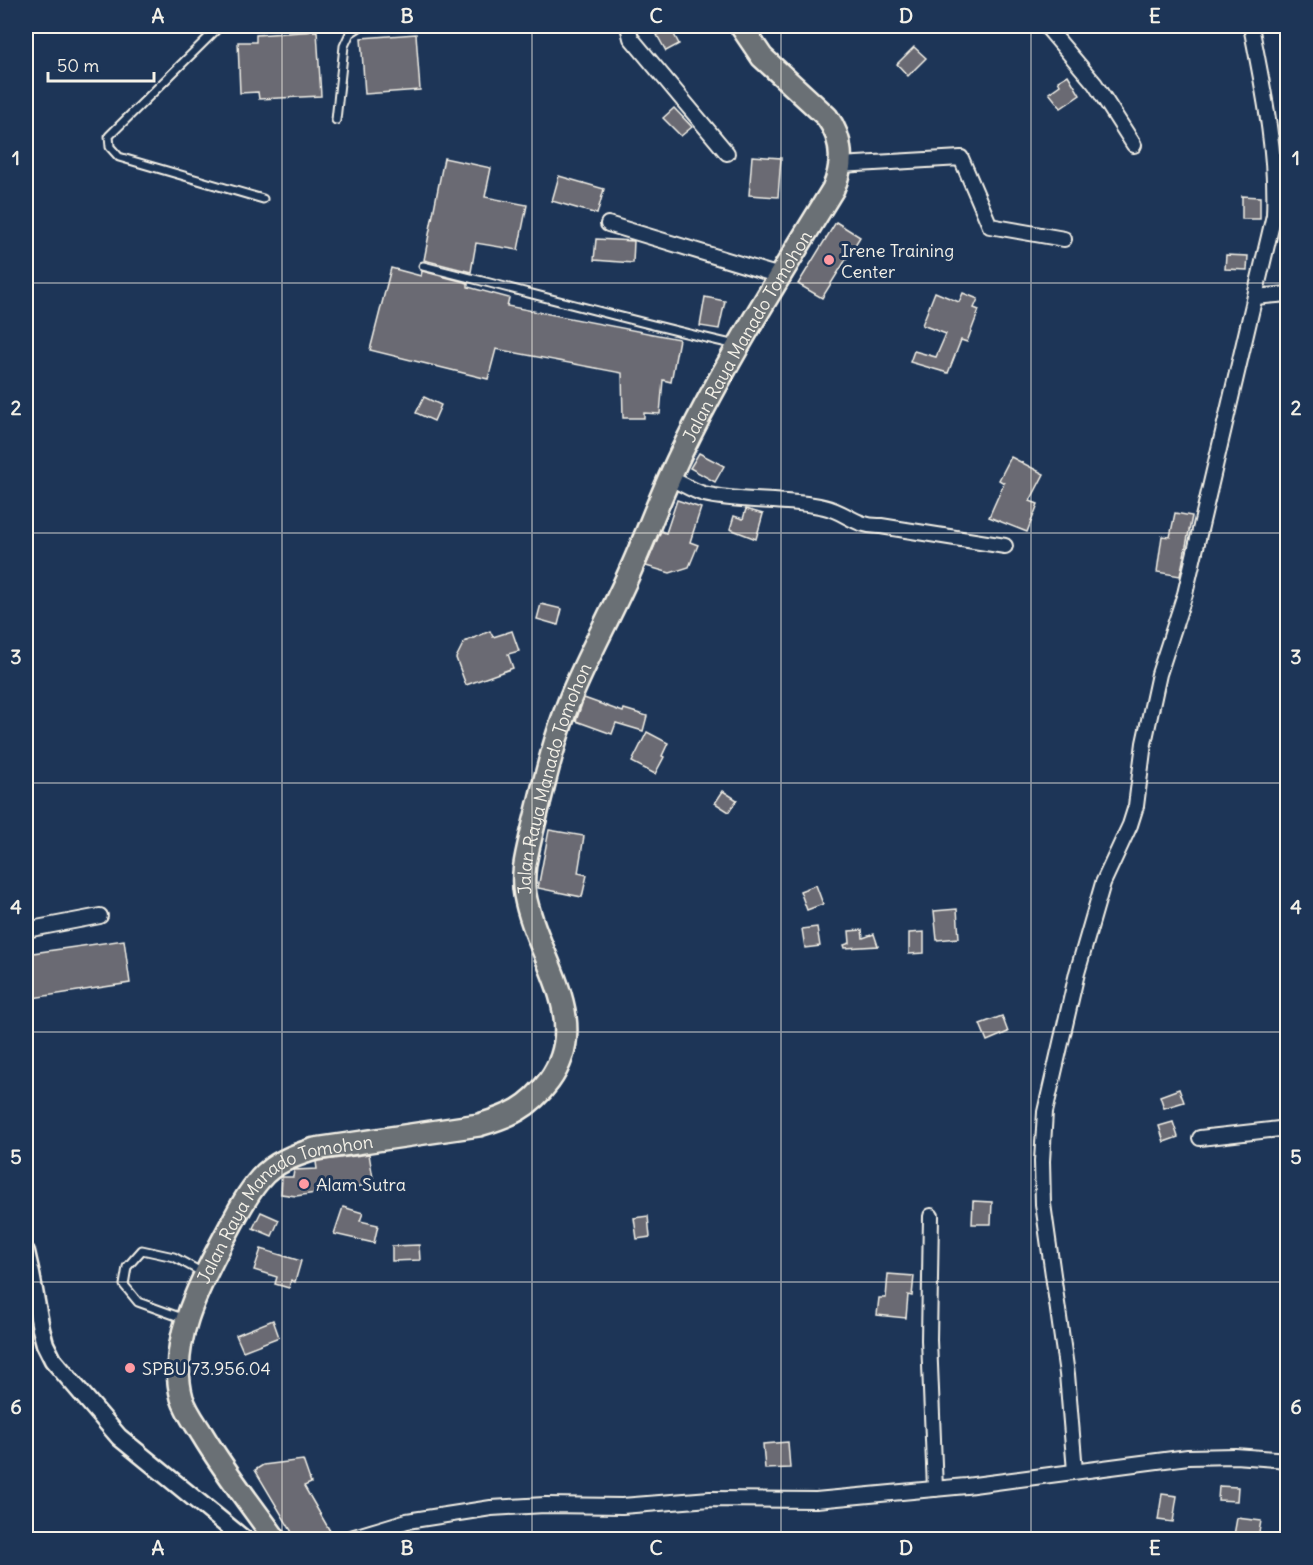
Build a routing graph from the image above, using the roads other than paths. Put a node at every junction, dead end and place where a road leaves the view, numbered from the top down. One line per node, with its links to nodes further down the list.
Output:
1 (220, 26): 11 (lane)
2 (361, 26): 7 (lane)
3 (628, 26): 9 (street)
4 (741, 26): 10 (highway, Jalan Raya Manado Tomohon)
5 (1047, 26): 8 (street)
6 (1251, 26): 12 (street)
7 (336, 120)
8 (1134, 145)
9 (727, 153)
10 (840, 165): 14 (street); 16 (highway, Jalan Raya Manado Tomohon)
11 (263, 199)
12 (1281, 215): 18 (street)
13 (608, 224): 16 (street)
14 (1065, 239)
15 (423, 266): 19 (lane)
16 (780, 276): 19 (highway, Jalan Raya Manado Tomohon)
17 (1287, 294): 18 (street)
18 (1255, 297): 31 (street)
19 (738, 346): 20 (highway, Jalan Raya Manado Tomohon)
20 (670, 478): 21 (street); 28 (highway, Jalan Raya Manado Tomohon)
21 (1005, 546)
22 (100, 916): 23 (street)
23 (26, 930)
24 (1287, 1128): 25 (street)
25 (1200, 1138)
26 (931, 1216): 32 (street)
27 (26, 1252): 33 (street)
28 (205, 1274): 29 (highway, Jalan Raya Manado Tomohon); 29 (lane)
29 (187, 1320): 34 (highway, Jalan Raya Manado Tomohon)
30 (1287, 1460): 31 (street)
31 (1075, 1471): 32 (street)
32 (935, 1489): 35 (street)
33 (245, 1539)
34 (276, 1539)
35 (344, 1539)

